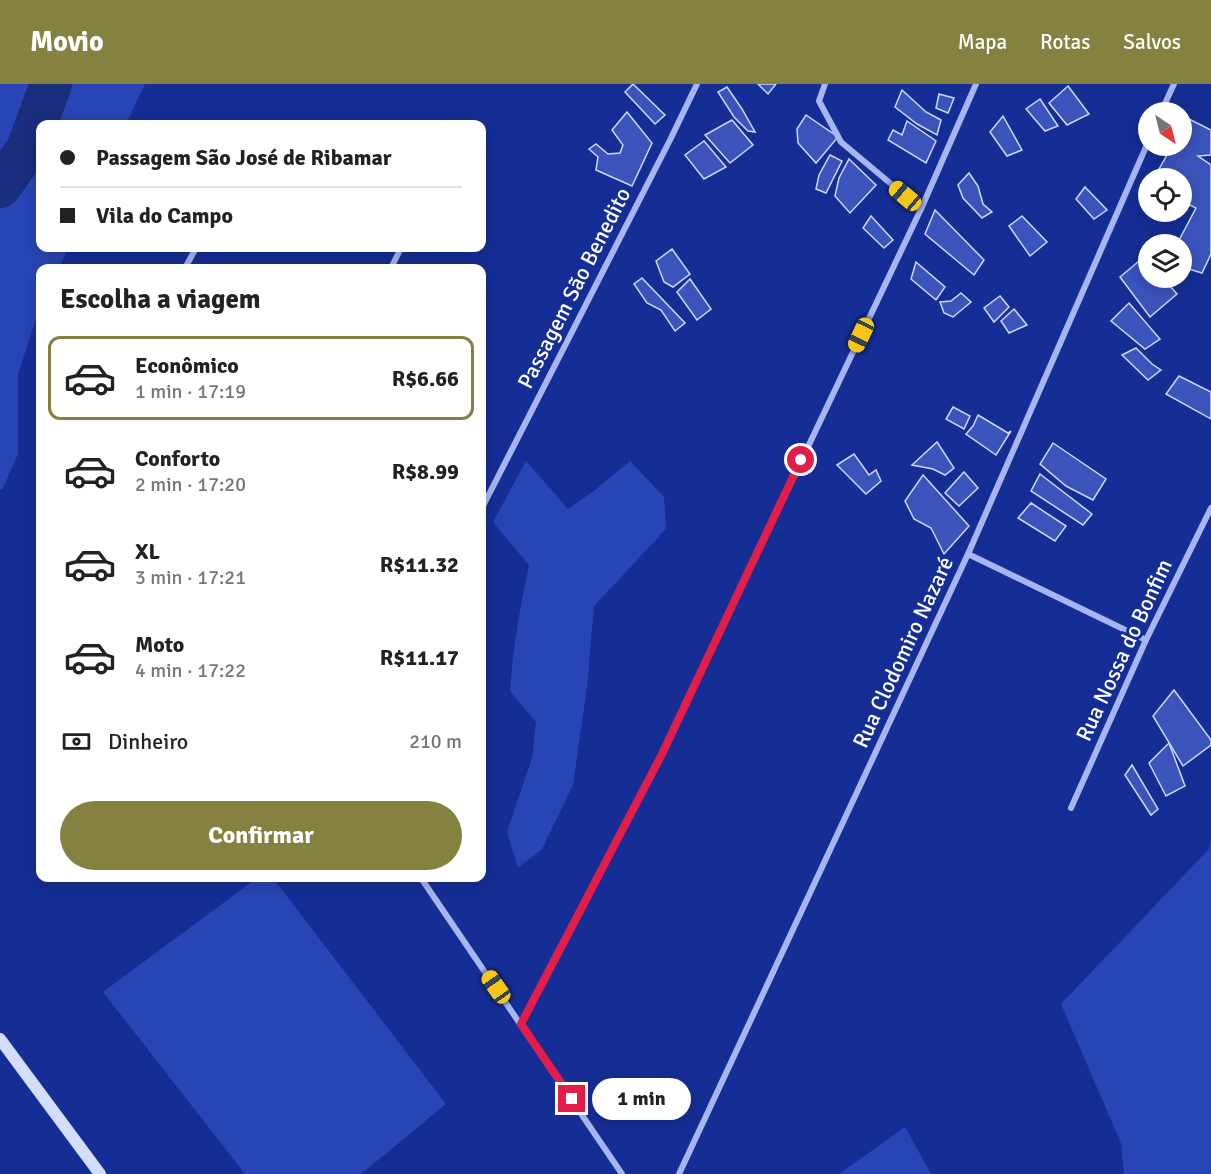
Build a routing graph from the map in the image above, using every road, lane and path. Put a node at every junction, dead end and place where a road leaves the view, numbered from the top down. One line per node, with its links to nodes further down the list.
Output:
1 (697, 84): 8 (street, Passagem São Benedito)
2 (825, 84): 7 (street)
3 (976, 84): 7 (street)
4 (1174, 84): 5 (street)
5 (1166, 102)
6 (1142, 156): 10 (street, Rua Clodomiro Nazaré)
7 (921, 209): 14 (street)
8 (486, 500)
9 (1211, 508): 11 (street, Rua Nossa do Bonfim)
10 (968, 554): 11 (street); 18 (street, Rua Clodomiro Nazaré)
11 (1146, 640): 12 (street, Rua Nossa do Bonfim)
12 (1071, 808)
13 (424, 882): 14 (street)
14 (521, 1024): 17 (street)
15 (0, 1039): 16 (street)
16 (100, 1174)
17 (622, 1174)
18 (679, 1174)

